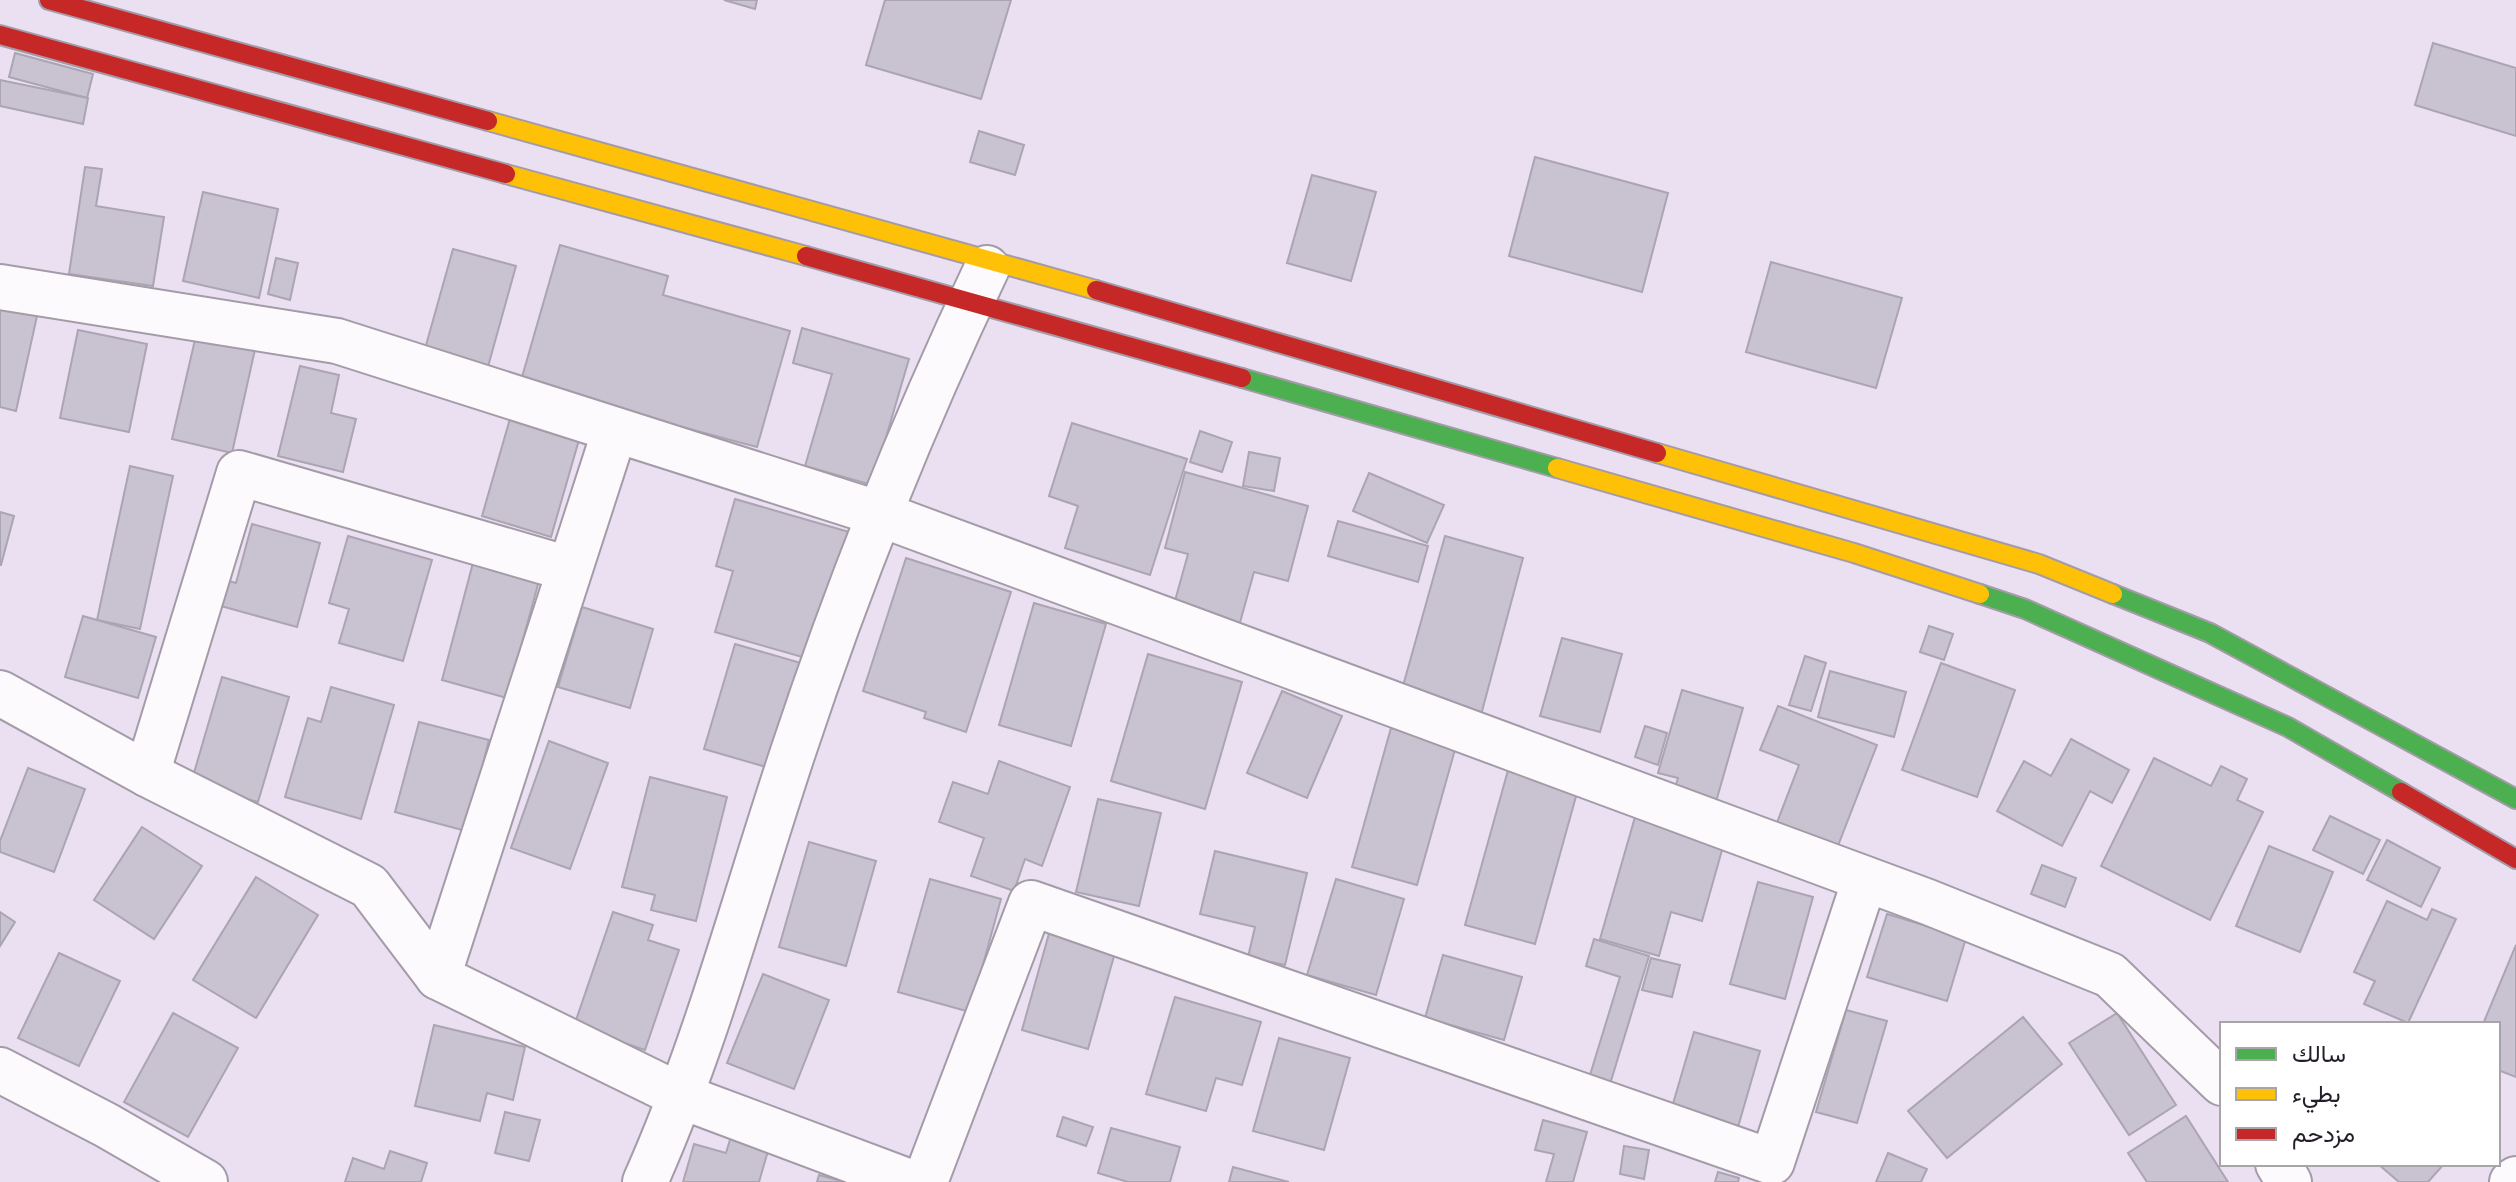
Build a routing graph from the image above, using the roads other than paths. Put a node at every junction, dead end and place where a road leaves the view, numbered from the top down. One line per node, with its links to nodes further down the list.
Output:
1 (49, 0): 3 (main road)
2 (0, 35): 5 (main road)
3 (991, 260): 5 (street); 11 (main road)
4 (0, 287): 6 (street)
5 (971, 301): 7 (street); 12 (main road)
6 (615, 430): 7 (street); 8 (street)
7 (877, 513): 13 (street); 17 (street)
8 (569, 569): 10 (street); 14 (street)
9 (0, 693): 10 (street)
10 (147, 774): 14 (street)
11 (2516, 799)
12 (2516, 859)
13 (1865, 879): 16 (street); 18 (street)
14 (438, 977): 17 (street)
15 (0, 1070): 19 (street)
16 (2220, 1081)
17 (683, 1097): 20 (street); 21 (street)
18 (1768, 1172): 22 (street)
19 (205, 1182)
20 (645, 1182)
21 (910, 1182)
22 (925, 1182)

